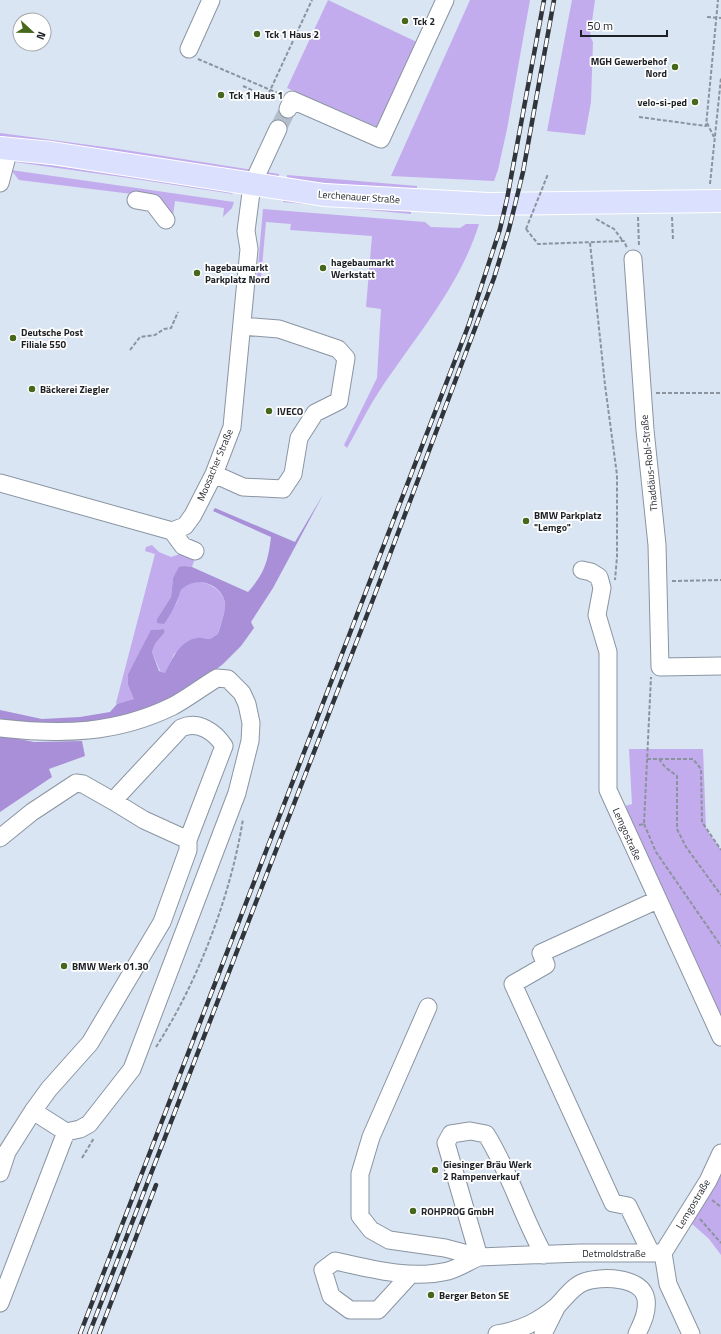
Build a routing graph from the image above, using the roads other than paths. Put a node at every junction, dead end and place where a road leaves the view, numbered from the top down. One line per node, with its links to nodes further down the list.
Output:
1 (211, 0): 3 (street)
2 (445, 0): 4 (street)
3 (190, 49)
4 (290, 104)
5 (278, 129): 8 (street, Moosacher Straße)
6 (5, 149): 7 (street); 8 (main road, Lerchenauer Straße)
7 (0, 183)
8 (252, 185): 9 (main road, Lerchenauer Straße); 13 (street, Moosacher Straße)
9 (715, 193)
10 (136, 200): 11 (street)
11 (166, 220)
12 (636, 255): 19 (street, Thaddäus-Robl-Straße)
13 (242, 326): 14 (street, Moosacher Straße); 14 (street)
14 (214, 474): 16 (street, Moosacher Straße)
15 (0, 483): 16 (street)
16 (172, 531): 17 (street)
17 (194, 551)
18 (582, 570): 24 (street, Lemgostraße)
19 (721, 666)
20 (0, 728): 28 (street)
21 (113, 801): 22 (street); 23 (street); 23 (street)
22 (0, 838)
23 (188, 840): 27 (street)
24 (657, 900): 26 (street, Lemgostraße); 32 (street)
25 (428, 1007): 34 (street)
26 (721, 1037)
27 (33, 1111): 28 (street); 29 (street)
28 (66, 1132): 36 (street)
29 (4, 1147): 31 (street)
30 (721, 1153): 32 (street, Lemgostraße)
31 (0, 1173)
32 (657, 1253): 33 (street, Detmoldstraße); 41 (street)
33 (544, 1255): 34 (street, Detmoldstraße); 34 (street)
34 (479, 1257): 35 (street)
35 (410, 1275): 35 (street)
36 (0, 1303)
37 (553, 1323): 38 (street); 40 (street)
38 (528, 1332): 39 (street)
39 (497, 1334)
40 (637, 1334)
41 (691, 1334)

